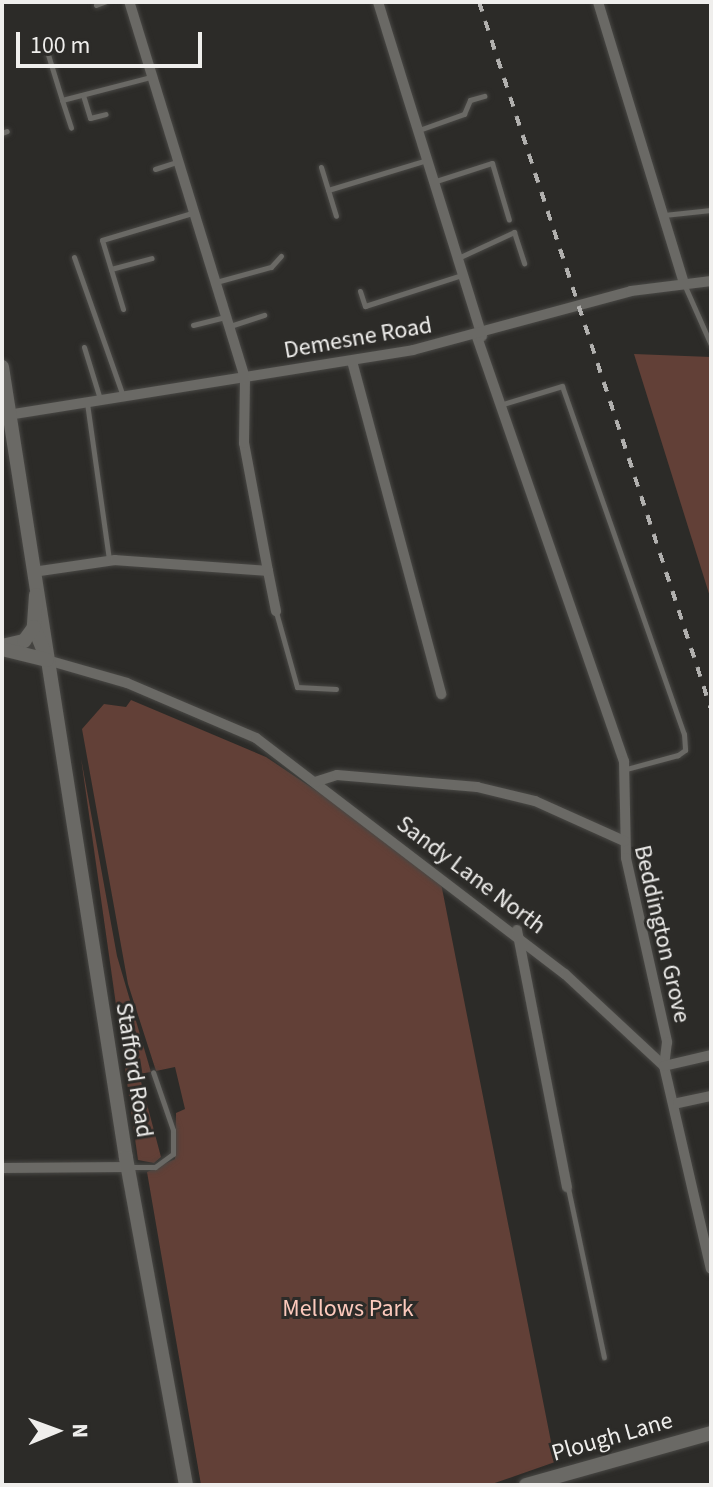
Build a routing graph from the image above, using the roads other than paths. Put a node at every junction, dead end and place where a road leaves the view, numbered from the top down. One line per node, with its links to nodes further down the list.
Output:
1 (104, 2): 5 (lane)
2 (129, 2): 7 (street)
3 (378, 2): 13 (street)
4 (598, 2): 22 (street)
5 (96, 5)
6 (46, 48): 10 (lane)
7 (151, 76): 8 (lane); 15 (street)
8 (83, 95): 10 (lane); 11 (lane)
9 (484, 96): 13 (lane)
10 (62, 100): 12 (lane)
11 (106, 114)
12 (71, 128)
13 (418, 130): 14 (street)
14 (427, 160): 18 (street); 19 (lane)
15 (178, 161): 17 (lane); 21 (street)
16 (321, 167): 19 (lane)
17 (155, 169)
18 (434, 182): 24 (lane); 28 (street)
19 (328, 190): 23 (lane)
20 (711, 210): 22 (lane)
21 (193, 213): 30 (lane); 33 (street)
22 (663, 215): 34 (street)
23 (336, 216)
24 (509, 220)
25 (281, 256): 33 (lane)
26 (74, 257): 46 (lane)
27 (152, 258): 30 (lane)
28 (458, 259): 29 (lane); 31 (street)
29 (524, 263)
30 (111, 269): 36 (lane)
31 (463, 275): 35 (lane); 40 (street)
32 (711, 281): 34 (street, Demesne Road)
33 (215, 283): 38 (street)
34 (684, 284): 40 (street, Demesne Road); 41 (lane)
35 (360, 291)
36 (123, 309)
37 (264, 315): 38 (lane)
38 (227, 321): 39 (lane); 45 (street)
39 (193, 325)
40 (479, 336): 43 (street, Demesne Road); 49 (street)
41 (711, 345)
42 (84, 347): 47 (lane)
43 (352, 361): 45 (street, Demesne Road); 60 (street)
44 (2, 367): 50 (main road, Stafford Road)
45 (245, 378): 46 (street, Demesne Road); 52 (street)
46 (123, 397): 47 (street, Demesne Road)
47 (100, 400): 48 (street, Demesne Road)
48 (87, 402): 50 (street, Demesne Road); 51 (lane)
49 (500, 405): 61 (street); 61 (lane)
50 (6, 410): 53 (main road, Stafford Road)
51 (110, 560): 52 (street); 53 (street)
52 (268, 571): 55 (street)
53 (33, 572): 54 (main road, Stafford Road)
54 (36, 595): 56 (main road, Stafford Road); 58 (main road, Stafford Road)
55 (276, 611): 59 (lane)
56 (34, 627): 57 (main road); 58 (main road, Stafford Road)
57 (2, 648): 58 (main road)
58 (47, 660): 62 (street, Sandy Lane North); 70 (main road, Stafford Road)
59 (336, 689)
60 (441, 694)
61 (626, 769): 63 (street)
62 (315, 782): 63 (street, Beddington Grove); 64 (street, Sandy Lane North)
63 (624, 841): 66 (street, Beddington Grove)
64 (517, 930): 66 (street, Sandy Lane North); 72 (street)
65 (711, 1055): 66 (street)
66 (664, 1066): 69 (street, Sandy Lane North)
67 (153, 1072): 70 (lane)
68 (711, 1096): 69 (street)
69 (678, 1103): 73 (street, Sandy Lane North)
70 (128, 1167): 71 (street); 76 (main road, Stafford Road)
71 (2, 1168)
72 (567, 1187): 74 (lane)
73 (711, 1266)
74 (604, 1357)
75 (711, 1433): 77 (main road, Plough Lane)
76 (186, 1485)
77 (526, 1485)

